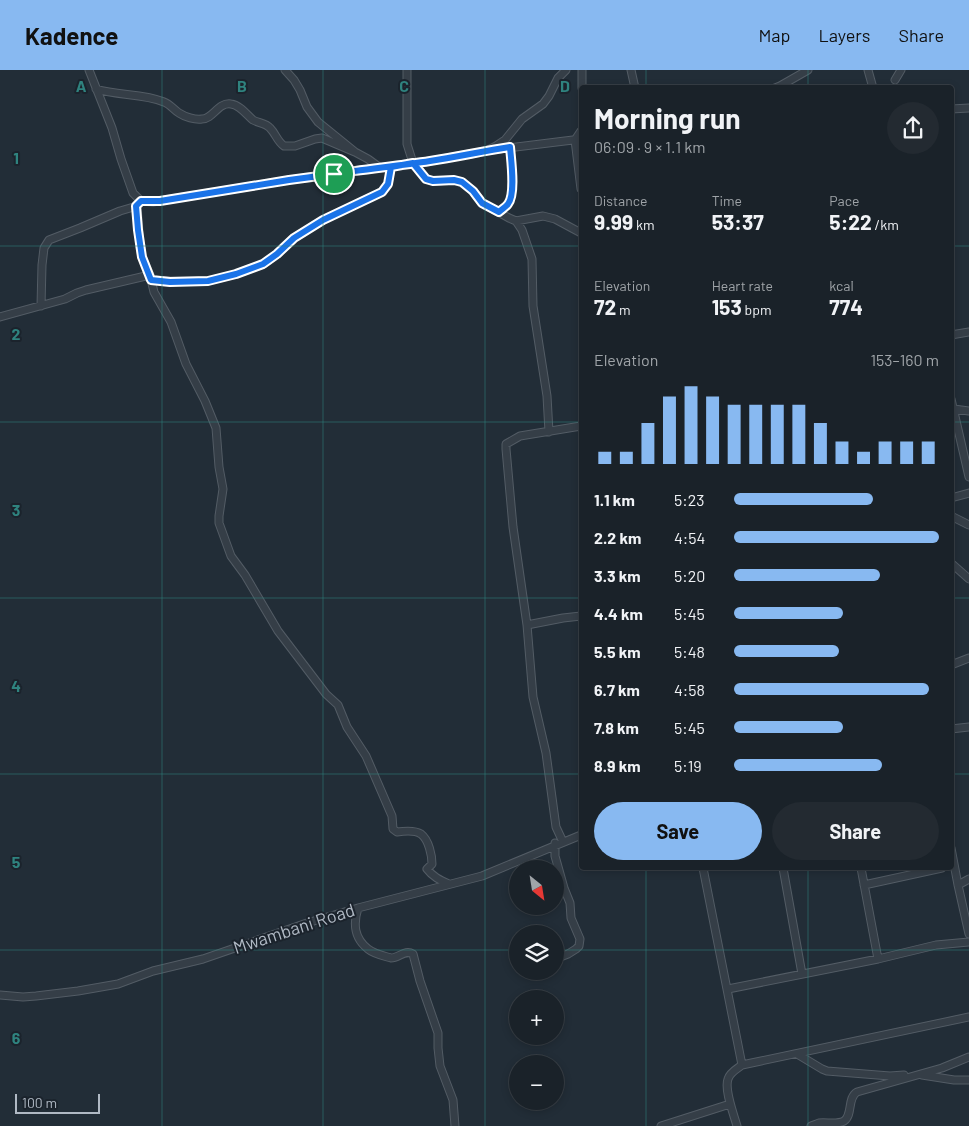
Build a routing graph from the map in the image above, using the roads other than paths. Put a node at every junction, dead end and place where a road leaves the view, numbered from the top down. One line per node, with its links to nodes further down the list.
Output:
1 (89, 70): 15 (street)
2 (285, 70): 21 (street)
3 (406, 70): 23 (street)
4 (566, 70): 20 (street)
5 (582, 70): 11 (street)
6 (630, 70): 12 (street)
7 (808, 70): 13 (street)
8 (868, 70): 14 (street)
9 (900, 70): 10 (street)
10 (895, 80)
11 (582, 85)
12 (634, 85)
13 (782, 85)
14 (872, 85)
15 (96, 89): 21 (street); 26 (street)
16 (954, 108): 17 (street)
17 (969, 108)
18 (578, 139): 19 (street); 22 (street)
19 (510, 147): 20 (street); 27 (street)
20 (486, 151): 23 (street)
21 (355, 152): 25 (street)
22 (579, 156)
23 (413, 163): 24 (street); 27 (street)
24 (391, 167): 25 (street); 30 (street)
25 (379, 168): 26 (street)
26 (139, 204): 30 (street); 31 (street)
27 (499, 212): 28 (street)
28 (516, 221): 29 (street); 39 (street)
29 (579, 232)
30 (151, 277): 31 (street); 63 (street)
31 (40, 306): 32 (street)
32 (0, 317)
33 (969, 332): 34 (street)
34 (954, 334)
35 (954, 410): 36 (street); 37 (street)
36 (968, 411): 37 (street)
37 (956, 421): 40 (street)
38 (579, 426): 39 (street)
39 (549, 432): 48 (street)
40 (969, 477)
41 (969, 494): 42 (street)
42 (954, 497)
43 (954, 518): 44 (street)
44 (969, 526)
45 (954, 566): 46 (street)
46 (969, 577)
47 (579, 616): 48 (street)
48 (527, 625): 53 (street)
49 (969, 658): 50 (street)
50 (954, 664)
51 (969, 727): 52 (street)
52 (954, 729)
53 (558, 832): 55 (street); 56 (street)
54 (579, 836): 55 (street, Mwambani Road)
55 (563, 842): 56 (street, Mwambani Road)
56 (554, 846): 63 (street, Mwambani Road); 69 (street)
57 (954, 869): 65 (street)
58 (703, 870): 72 (street)
59 (783, 870): 71 (street)
60 (861, 870): 64 (street)
61 (933, 870): 64 (street)
62 (969, 879): 65 (street)
63 (449, 884): 66 (street, Mwambani Road)
64 (864, 885): 70 (street)
65 (958, 885): 67 (street)
66 (358, 908): 73 (street, Mwambani Road); 81 (street)
67 (969, 934)
68 (969, 942): 70 (street)
69 (564, 956)
70 (878, 959): 71 (street)
71 (802, 974): 72 (street)
72 (728, 989): 77 (street)
73 (0, 995)
74 (969, 1017): 75 (street)
75 (797, 1054): 77 (street); 78 (street)
76 (969, 1057): 78 (street)
77 (742, 1065): 80 (street)
78 (919, 1074): 79 (street); 84 (street)
79 (969, 1080)
80 (730, 1104): 82 (street); 83 (street)
81 (455, 1126)
82 (661, 1126)
83 (738, 1126)
84 (811, 1126)

